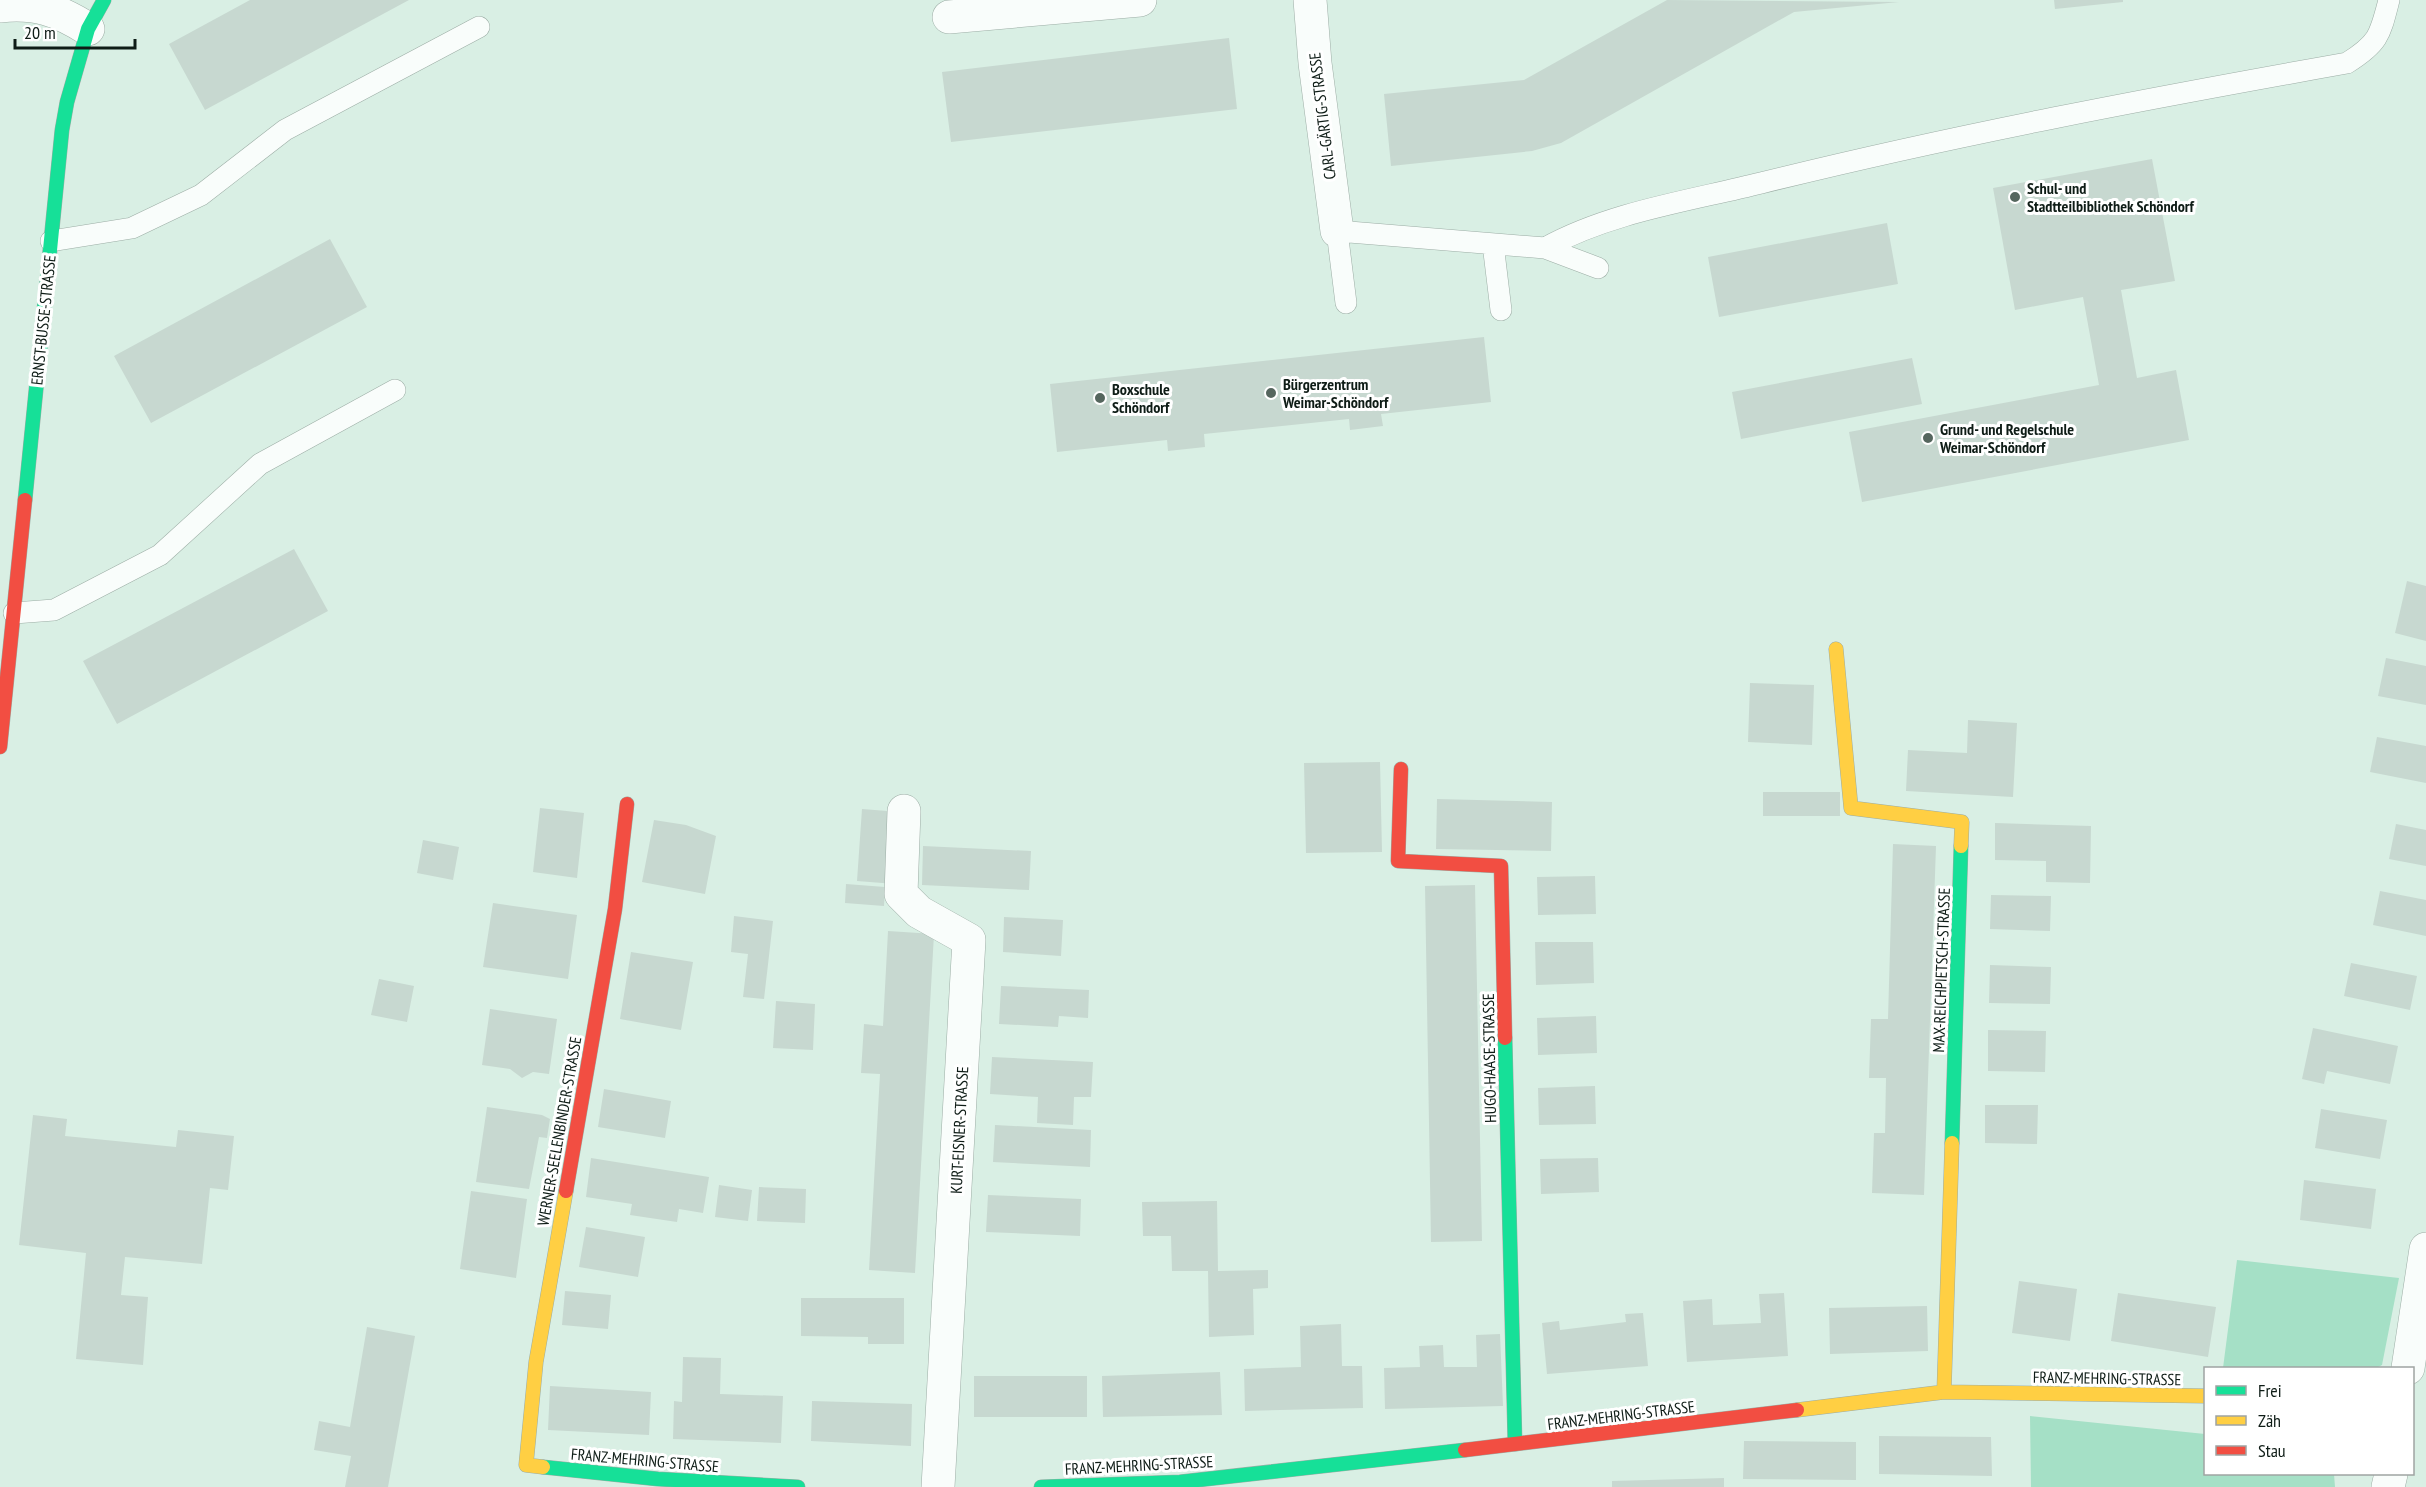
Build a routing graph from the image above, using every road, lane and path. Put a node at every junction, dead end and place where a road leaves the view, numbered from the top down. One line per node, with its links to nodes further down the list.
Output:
1 (104, 0): 8 (street, ERNST-BUSSE-STRASSE)
2 (1140, 0): 6 (street)
3 (1310, 0): 9 (street, CARL-GÄRTIG-STRASSE)
4 (2389, 0): 12 (lane)
5 (15, 3): 8 (street)
6 (950, 17)
7 (479, 27): 10 (lane)
8 (88, 29): 10 (street, ERNST-BUSSE-STRASSE)
9 (1337, 231): 11 (lane); 14 (lane)
10 (51, 241): 17 (street, ERNST-BUSSE-STRASSE)
11 (1493, 244): 12 (lane); 15 (lane)
12 (1545, 248): 13 (lane)
13 (1598, 268)
14 (1346, 303)
15 (1501, 310)
16 (396, 390): 17 (lane)
17 (14, 613): 19 (street, ERNST-BUSSE-STRASSE)
18 (1835, 639): 26 (street, MAX-REICHPIETSCH-STRASSE)
19 (4, 656): 20 (street, ERNST-BUSSE-STRASSE)
20 (0, 747)
21 (1401, 769): 28 (street, HUGO-HAASE-STRASSE)
22 (627, 804): 29 (street, WERNER-SEELENBINDER-STRASSE)
23 (904, 811): 33 (street, KURT-EISNER-STRASSE)
24 (2426, 1249): 25 (street)
25 (2408, 1367)
26 (1944, 1392): 27 (street, FRANZ-MEHRING-STRASSE); 28 (street, FRANZ-MEHRING-STRASSE)
27 (2204, 1396)
28 (1515, 1444): 31 (street, FRANZ-MEHRING-STRASSE)
29 (526, 1465): 30 (street, FRANZ-MEHRING-STRASSE)
30 (657, 1483): 32 (street, FRANZ-MEHRING-STRASSE)
31 (1180, 1484): 34 (street, FRANZ-MEHRING-STRASSE)
32 (798, 1487)
33 (938, 1487)
34 (1041, 1487)

